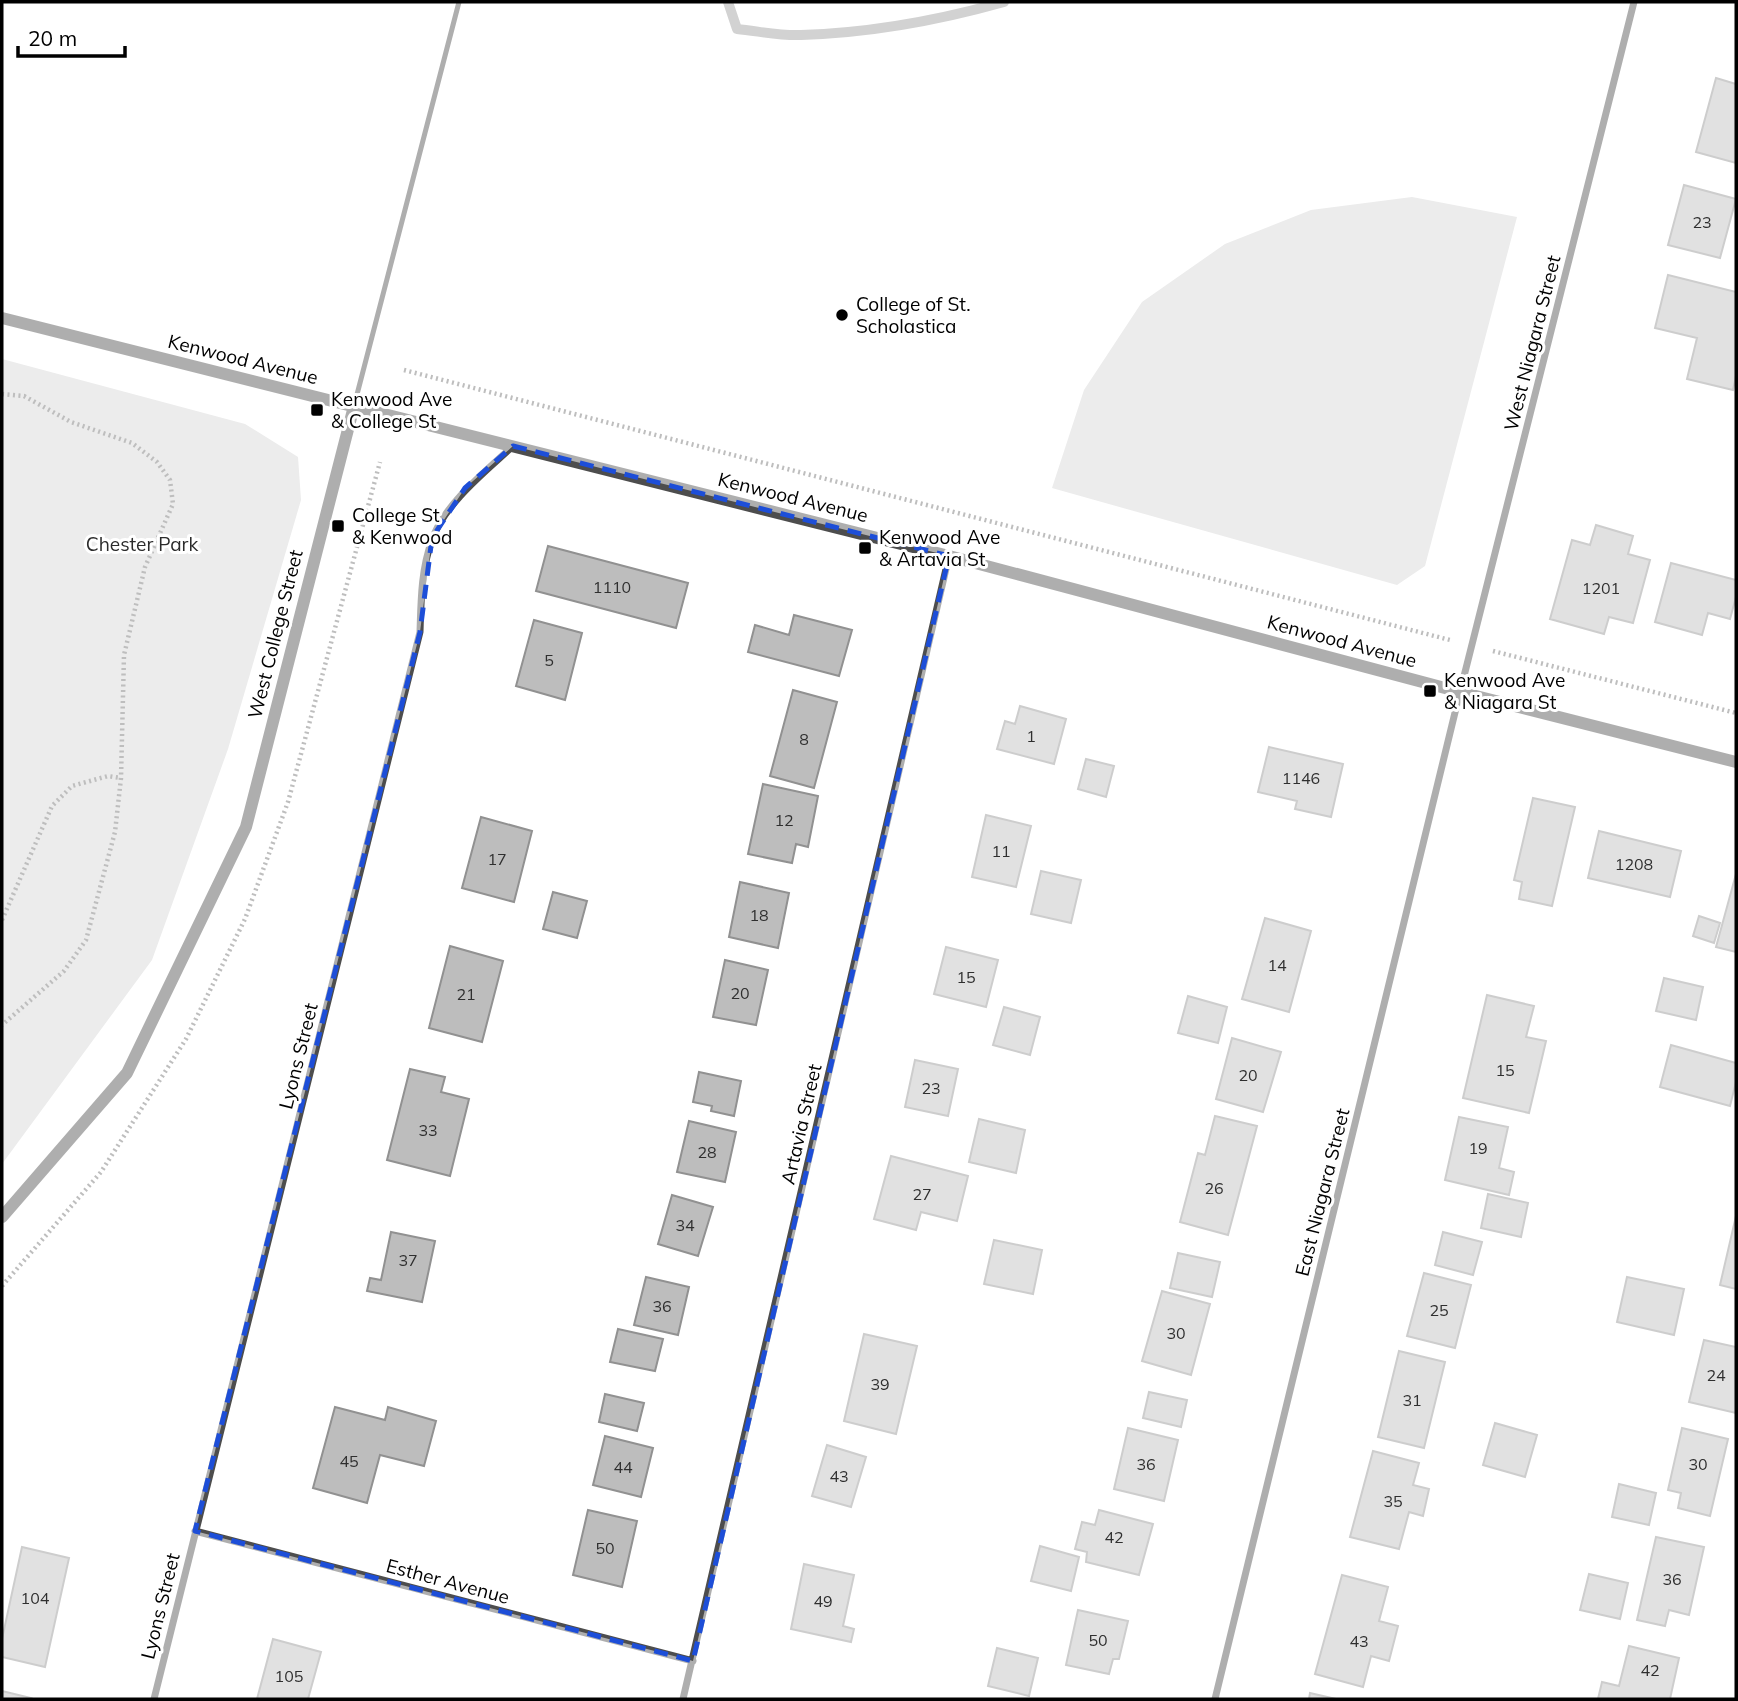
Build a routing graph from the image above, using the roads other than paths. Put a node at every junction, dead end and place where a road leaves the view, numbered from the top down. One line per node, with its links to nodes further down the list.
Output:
1 (458, 2): 4 (lane, West College Street)
2 (1634, 2): 7 (street, West Niagara Street)
3 (2, 318): 4 (street, Kenwood Avenue)
4 (355, 406): 5 (street, Kenwood Avenue); 9 (street, West College Street)
5 (513, 446): 6 (street, Kenwood Avenue); 10 (street, Lyons Street)
6 (949, 556): 7 (street, Kenwood Avenue); 11 (street, Artavia Street)
7 (1460, 692): 8 (street, Kenwood Avenue); 14 (street, East Niagara Street)
8 (1736, 762)
9 (2, 1217)
10 (195, 1531): 11 (street, Esther Avenue); 12 (street, Lyons Street)
11 (693, 1661): 13 (street, Artavia Street)
12 (154, 1699)
13 (683, 1699)
14 (1215, 1699)

